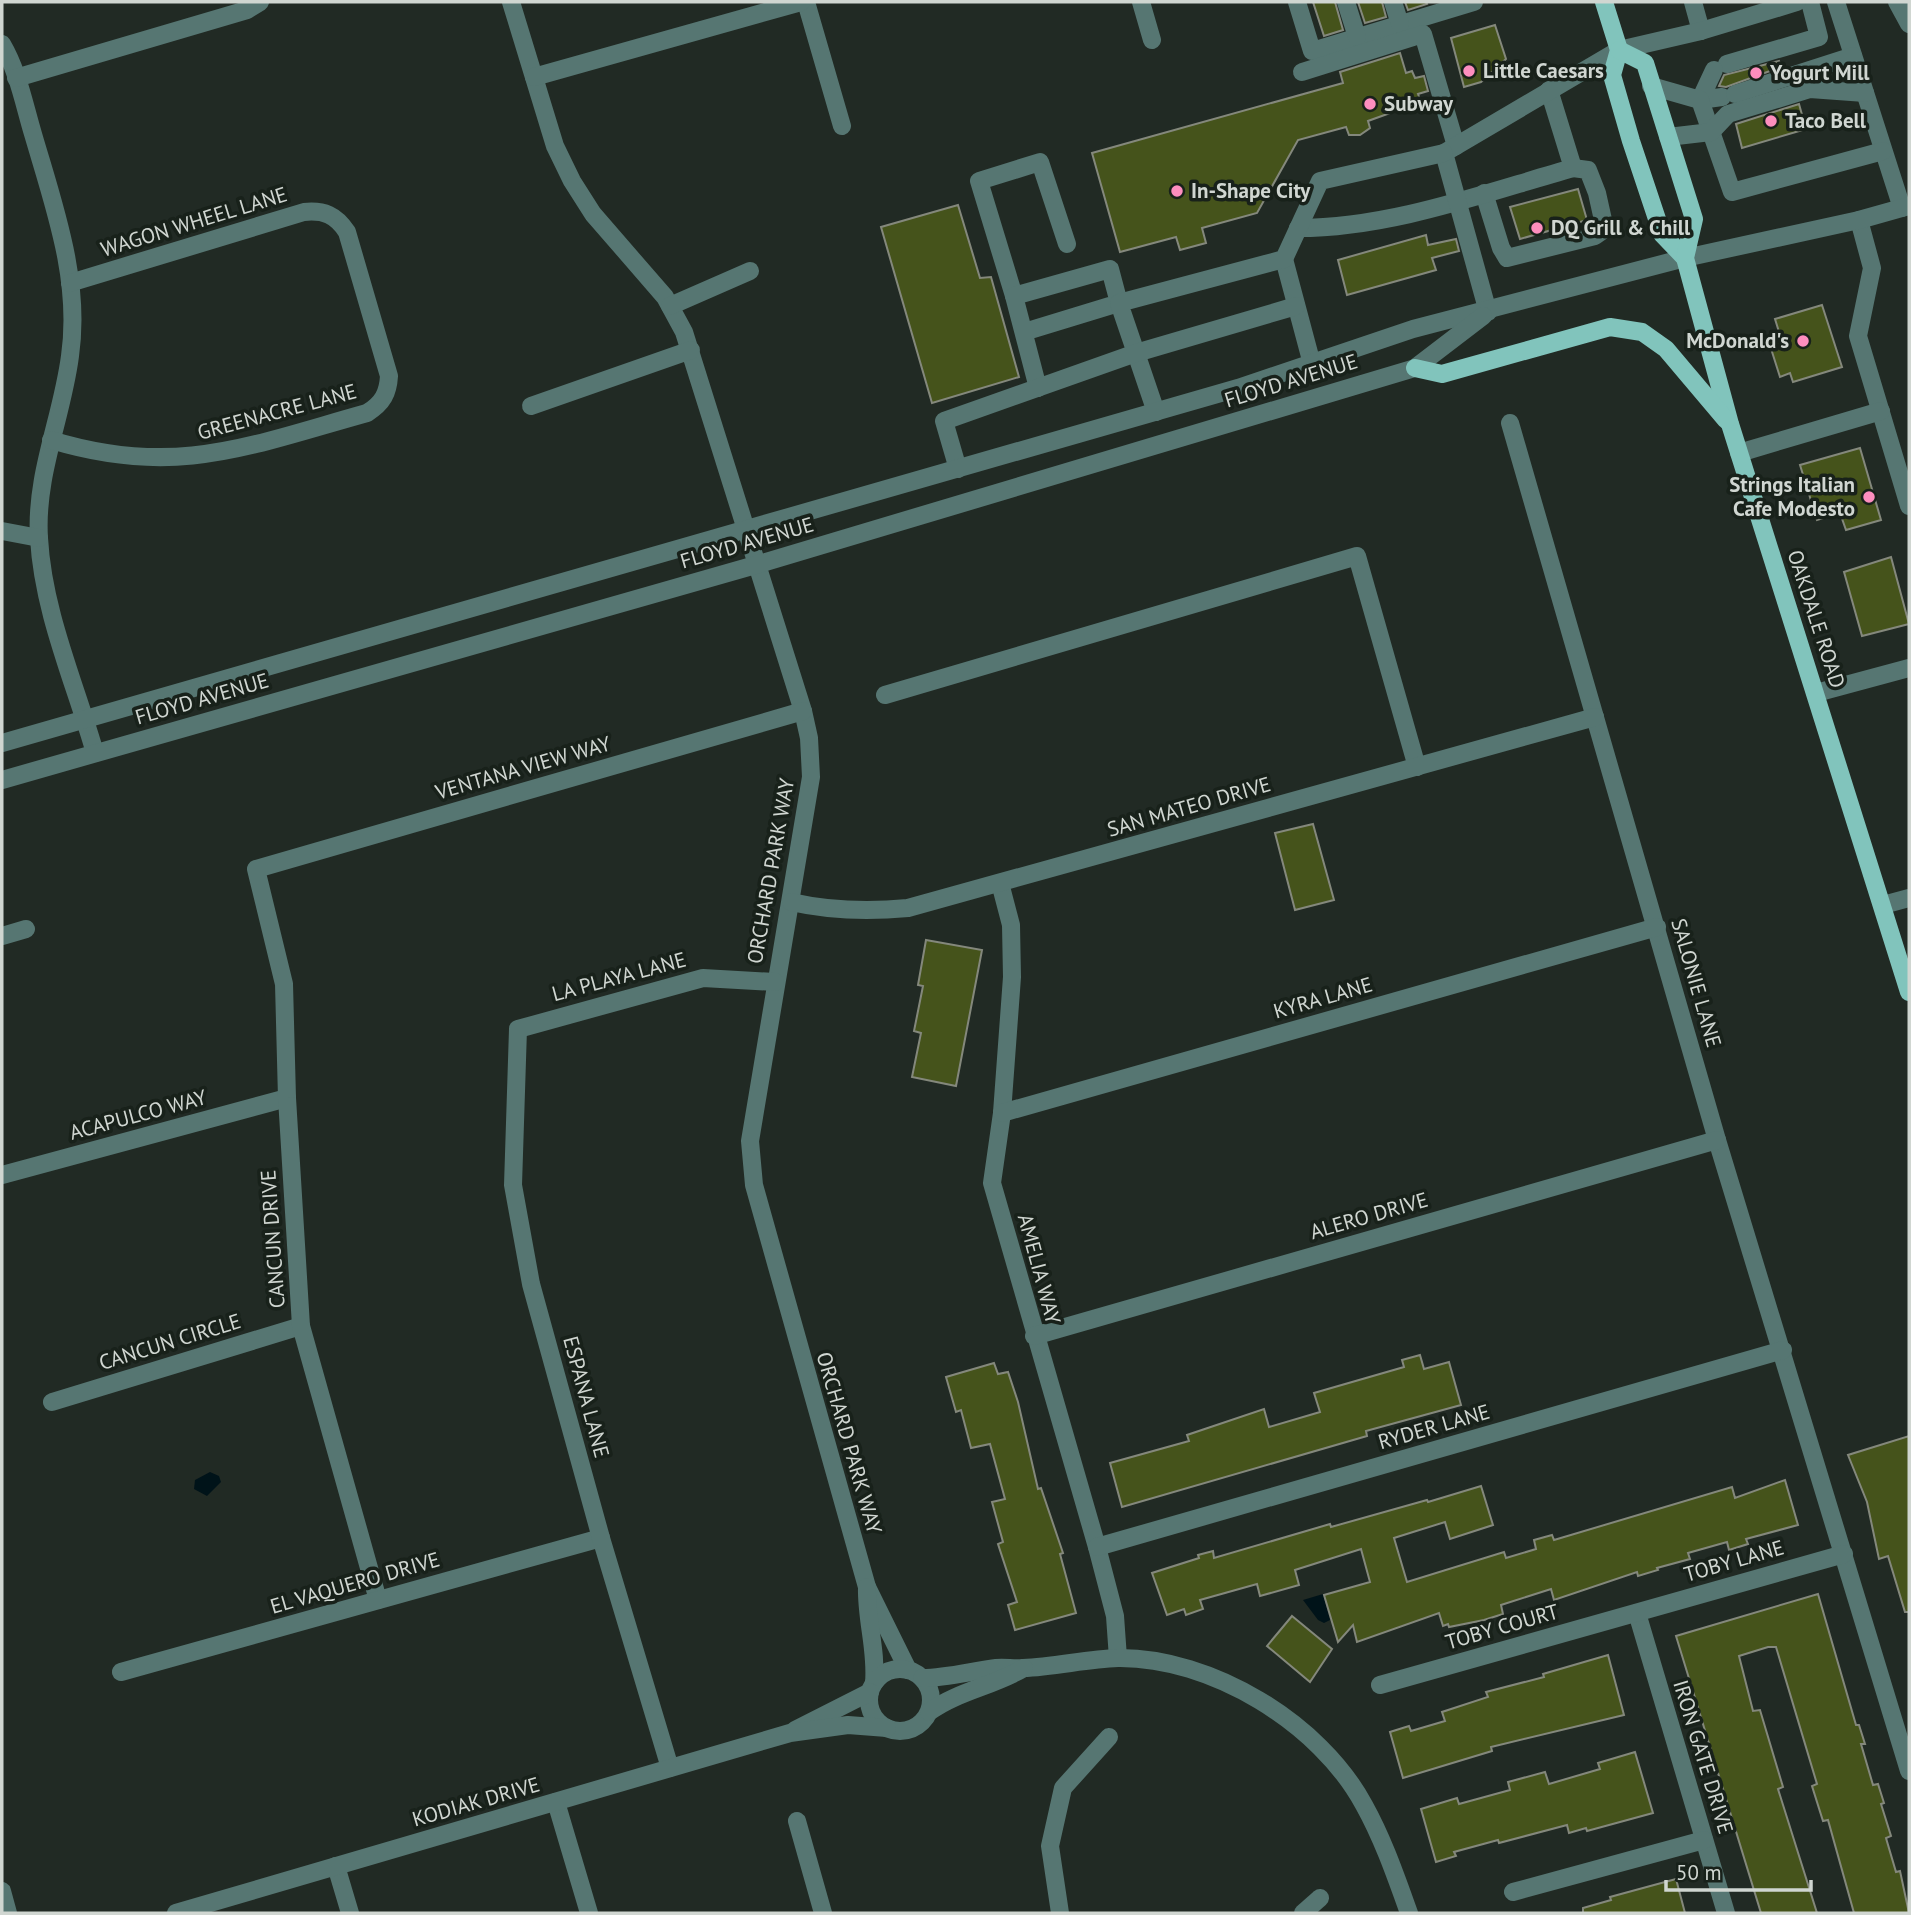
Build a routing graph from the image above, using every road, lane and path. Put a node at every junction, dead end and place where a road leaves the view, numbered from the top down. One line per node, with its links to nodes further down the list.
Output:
1 (260, 2): 28 (street)
2 (511, 2): 27 (street, ORCHARD PARK WAY)
3 (803, 2): 27 (street); 33 (street)
4 (1140, 2): 21 (street)
5 (1297, 2): 19 (street)
6 (1346, 2): 19 (street)
7 (1393, 2): 16 (street)
8 (1474, 2): 15 (street)
9 (1604, 2): 23 (main road, OAKDALE ROAD)
10 (1693, 2): 18 (street)
11 (1797, 2): 18 (street)
12 (1810, 2): 20 (street)
13 (1836, 2): 24 (street)
14 (1897, 2): 17 (street)
15 (1441, 6): 16 (street)
16 (1400, 24): 19 (street)
17 (1909, 24)
18 (1701, 31): 23 (street)
19 (1357, 37)
20 (1819, 37): 25 (street); 32 (street)
21 (1152, 40)
22 (2, 44): 28 (street)
23 (1619, 50): 29 (main road, OAKDALE ROAD); 30 (street); 45 (main road, OAKDALE ROAD)
24 (1853, 56): 25 (street); 31 (street)
25 (1827, 66): 32 (street)
26 (1303, 72): 36 (street)
27 (534, 76): 51 (street, ORCHARD PARK WAY)
28 (16, 78): 48 (street)
29 (1651, 86): 32 (street); 35 (main road, OAKDALE ROAD)
30 (1549, 90): 36 (street); 38 (street)
31 (1865, 93): 34 (street); 37 (street)
32 (1700, 100): 34 (street)
33 (842, 126)
34 (1711, 132): 35 (street); 37 (street)
35 (1668, 137): 45 (main road, OAKDALE ROAD)
36 (1450, 150): 40 (street); 43 (street)
37 (1883, 151): 41 (street)
38 (1573, 169): 39 (street); 39 (street)
39 (1484, 193): 40 (street)
40 (1457, 201): 43 (street); 53 (street)
41 (1905, 207): 42 (street, FLOYD AVENUE)
42 (1860, 220): 45 (street, FLOYD AVENUE); 62 (street)
43 (1298, 228): 46 (street)
44 (1067, 244): 49 (street)
45 (1685, 258): 53 (street, FLOYD AVENUE); 65 (main road, OAKDALE ROAD)
46 (1284, 259): 50 (street); 52 (street)
47 (750, 271): 51 (street)
48 (71, 282): 60 (street, WAGON WHEEL LANE); 66 (street)
49 (1014, 296): 50 (street); 54 (street)
50 (1119, 303): 54 (street); 56 (street)
51 (670, 306): 55 (street, ORCHARD PARK WAY)
52 (1296, 306): 56 (street); 57 (street)
53 (1488, 312): 57 (street, FLOYD AVENUE); 58 (street, FLOYD AVENUE)
54 (1024, 332): 59 (street)
55 (691, 350): 61 (street); 70 (street, ORCHARD PARK WAY)
56 (1136, 353): 59 (street); 63 (street)
57 (1312, 364): 63 (street, FLOYD AVENUE)
58 (1415, 368): 65 (main road); 73 (street, FLOYD AVENUE)
59 (1038, 388): 68 (street)
60 (385, 397): 66 (street, GREENACRE LANE)
61 (531, 406)
62 (1881, 411): 67 (street); 69 (street)
63 (1156, 412): 68 (street, FLOYD AVENUE)
64 (1510, 423): 78 (street, SALONIE LANE)
65 (1730, 424): 67 (main road, OAKDALE ROAD)
66 (51, 440): 72 (street)
67 (1740, 453): 75 (main road, OAKDALE ROAD)
68 (958, 469): 70 (street, FLOYD AVENUE)
69 (1909, 506)
70 (748, 529): 73 (street, ORCHARD PARK WAY); 79 (street, FLOYD AVENUE)
71 (2, 531): 72 (street)
72 (39, 538): 79 (street)
73 (759, 564): 77 (street, ORCHARD PARK WAY); 81 (street, FLOYD AVENUE)
74 (1909, 668): 75 (street)
75 (1816, 693): 88 (main road, OAKDALE ROAD)
76 (885, 695): 82 (street)
77 (803, 711): 84 (street, VENTANA VIEW WAY); 87 (street, ORCHARD PARK WAY)
78 (1595, 717): 82 (street, SAN MATEO DRIVE); 89 (street, SALONIE LANE)
79 (85, 719): 80 (street, FLOYD AVENUE); 81 (street)
80 (2, 743)
81 (95, 753): 83 (street, FLOYD AVENUE)
82 (1417, 767): 85 (street, SAN MATEO DRIVE)
83 (2, 780)
84 (256, 869): 95 (street, CANCUN DRIVE)
85 (1000, 883): 87 (street, SAN MATEO DRIVE); 96 (street, AMELIA WAY)
86 (1909, 898): 88 (street)
87 (791, 902): 92 (street, ORCHARD PARK WAY)
88 (1883, 905): 93 (main road, OAKDALE ROAD)
89 (1657, 927): 96 (street, KYRA LANE); 97 (street, SALONIE LANE)
90 (26, 929): 91 (street)
91 (2, 936)
92 (775, 982): 94 (street, LA PLAYA LANE); 106 (street, ORCHARD PARK WAY)
93 (1909, 992)
94 (519, 1029): 103 (street, ESPANA LANE)
95 (287, 1098): 98 (street, ACAPULCO WAY); 99 (street, CANCUN DRIVE)
96 (1002, 1113): 100 (street, AMELIA WAY)
97 (1717, 1140): 100 (street, ALERO DRIVE); 101 (street, SALONIE LANE)
98 (2, 1175)
99 (301, 1326): 102 (street, CANCUN CIRCLE); 107 (street, CANCUN DRIVE)
100 (1034, 1336): 104 (street, AMELIA WAY)
101 (1783, 1350): 104 (street, RYDER LANE); 105 (street, SALONIE LANE)
102 (52, 1402)
103 (601, 1538): 107 (street, EL VAQUERO DRIVE); 119 (street, ESPANA LANE)
104 (1097, 1547): 109 (street, AMELIA WAY)
105 (1844, 1553): 108 (street, TOBY LANE); 120 (street, SALONIE LANE)
106 (867, 1587): 112 (street, ORCHARD PARK WAY); 114 (street, ORCHARD PARK WAY)
107 (378, 1600): 111 (street, EL VAQUERO DRIVE)
108 (1637, 1613): 113 (street, TOBY COURT); 123 (street, IRON GATE DRIVE)
109 (1118, 1658): 110 (street); 135 (street)
110 (1024, 1668): 112 (street); 115 (street)
111 (121, 1672)
112 (915, 1674): 114 (street); 115 (street)
113 (1380, 1685)
114 (872, 1687): 116 (street); 117 (street, KODIAK DRIVE)
115 (929, 1712): 116 (street)
116 (887, 1728): 117 (street, KODIAK DRIVE)
117 (790, 1733): 119 (street, KODIAK DRIVE)
118 (1109, 1737): 133 (street)
119 (670, 1768): 121 (street, KODIAK DRIVE)
120 (1909, 1771)
121 (556, 1802): 124 (street, KODIAK DRIVE); 131 (street)
122 (797, 1821): 132 (street)
123 (1704, 1840): 126 (street); 136 (street, IRON GATE DRIVE)
124 (336, 1866): 129 (street, KODIAK DRIVE); 130 (street)
125 (2, 1892): 128 (street)
126 (1513, 1892)
127 (1321, 1898): 134 (street)
128 (8, 1913)
129 (176, 1913)
130 (350, 1913)
131 (589, 1913)
132 (823, 1913)
133 (1060, 1913)
134 (1303, 1913)
135 (1409, 1913)
136 (1726, 1913)

